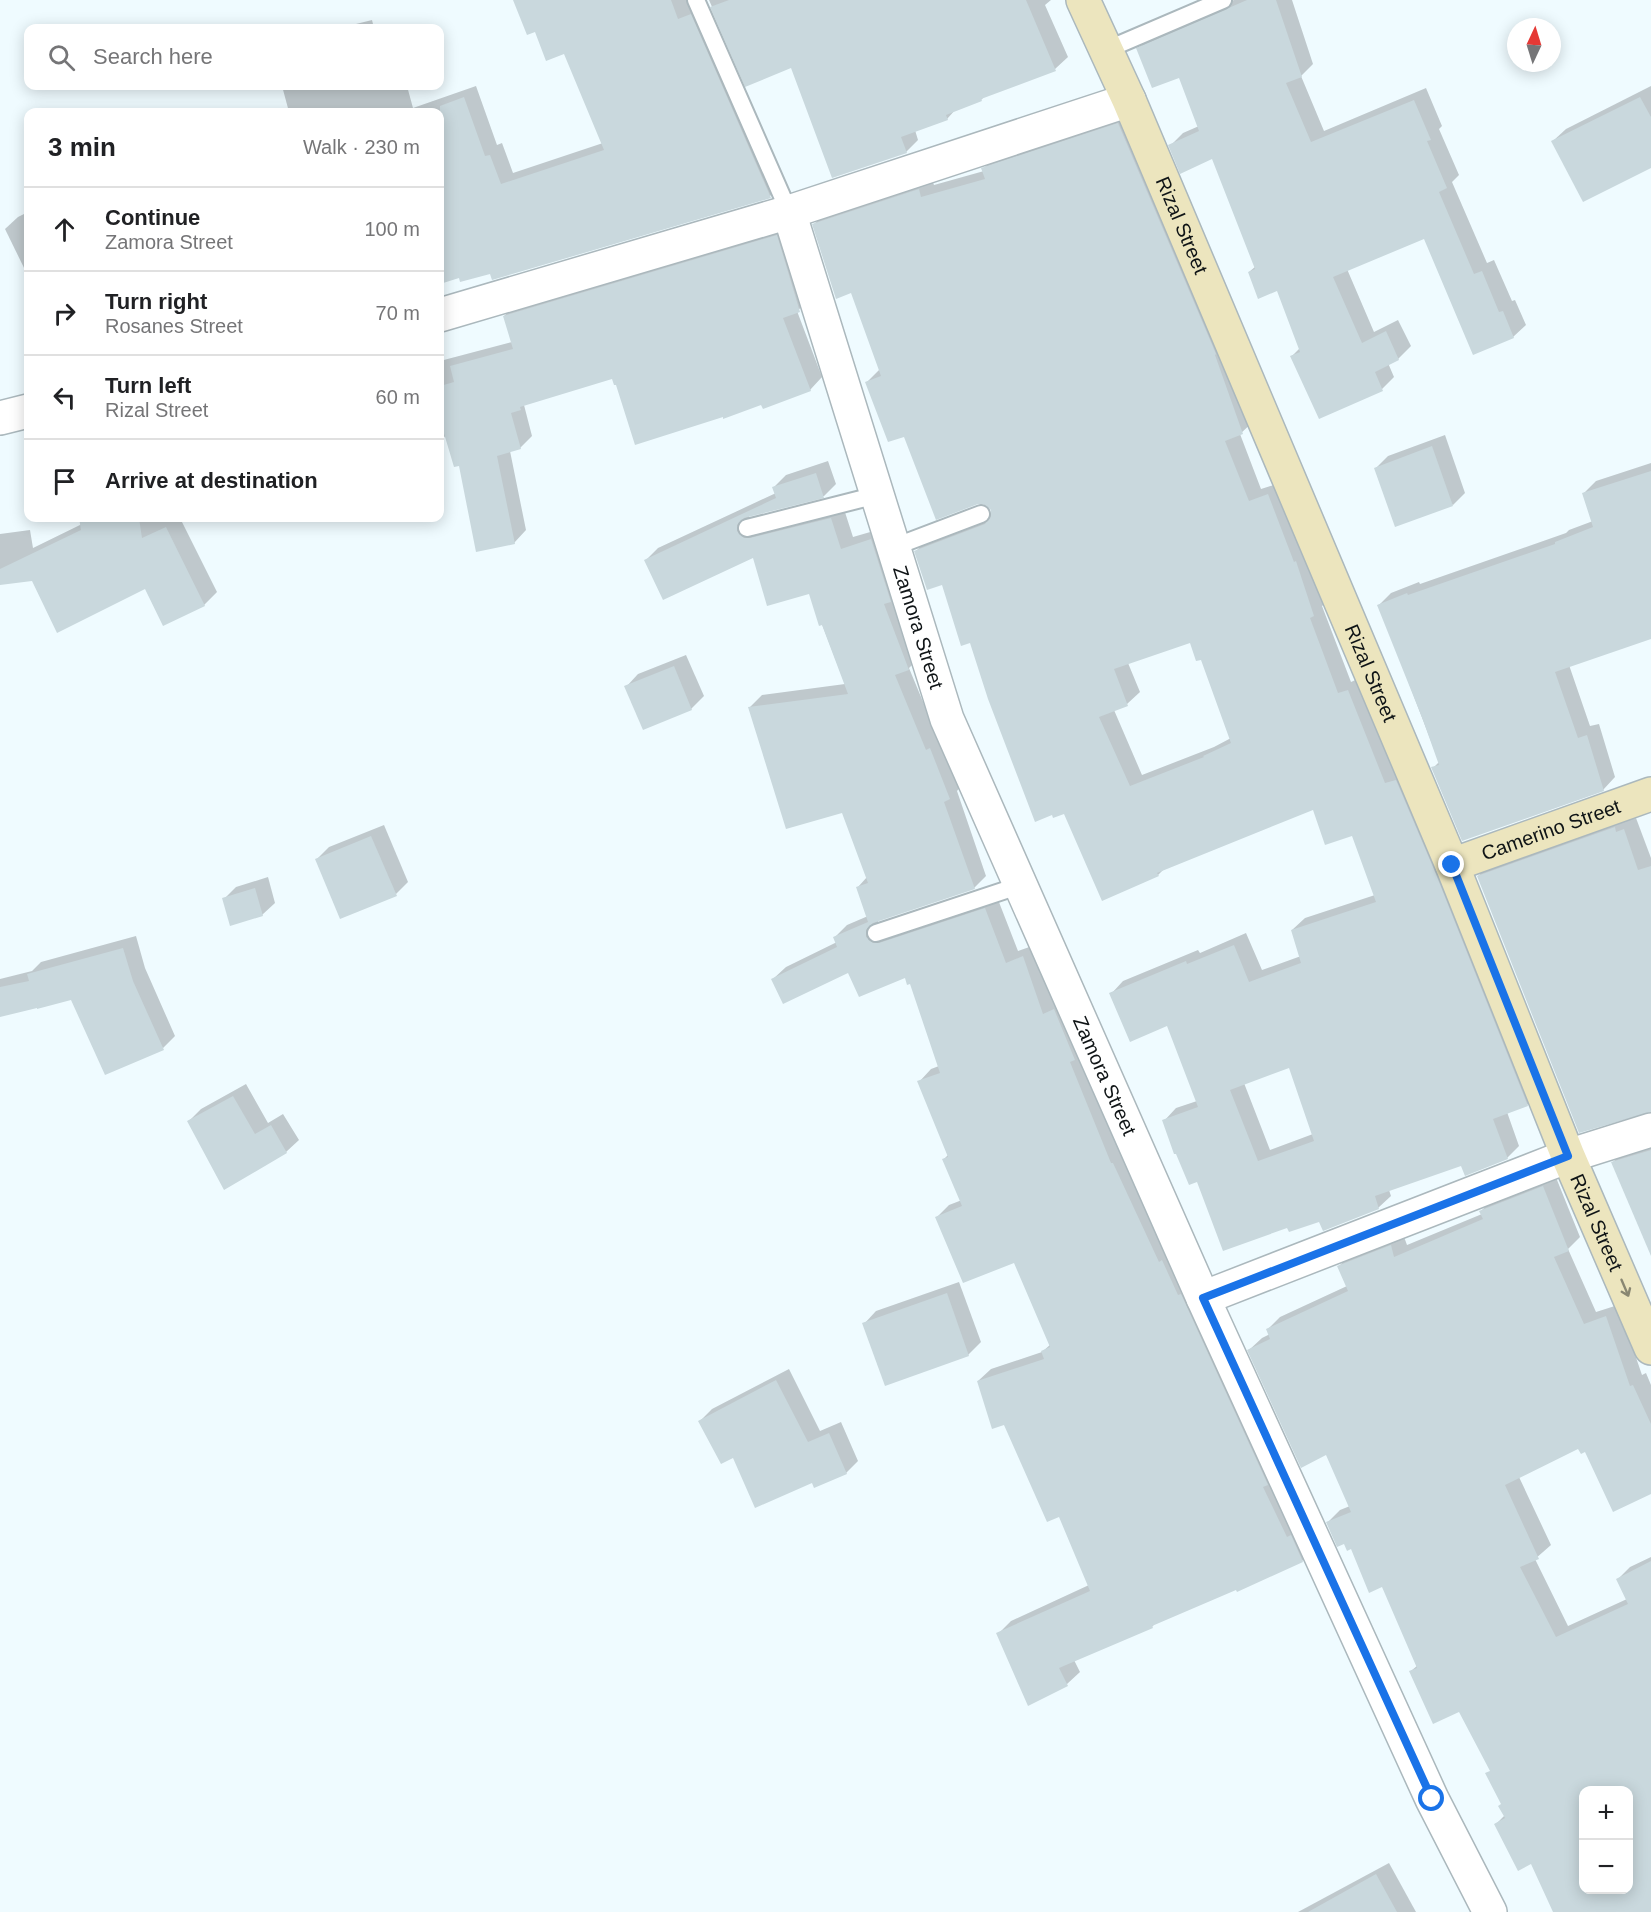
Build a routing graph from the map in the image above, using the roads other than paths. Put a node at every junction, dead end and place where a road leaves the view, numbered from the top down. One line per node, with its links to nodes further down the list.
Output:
1 (696, 0): 6 (lane)
2 (1083, 0): 4 (street, Rizal Street)
3 (1223, 0): 4 (lane)
4 (1106, 50): 5 (street, Rizal Street)
5 (1129, 100): 6 (street); 15 (street, Rizal Street)
6 (789, 212): 7 (street); 10 (street, Zamora Street)
7 (444, 314)
8 (24, 412): 9 (street)
9 (0, 418)
10 (877, 495): 12 (lane); 13 (street, Zamora Street)
11 (981, 514): 13 (lane)
12 (747, 528)
13 (894, 547): 16 (street, Zamora Street)
14 (1651, 794): 15 (street, Camerino Street)
15 (1452, 865): 19 (street, Rizal Street)
16 (1021, 885): 17 (lane); 20 (street, Zamora Street)
17 (876, 933)
18 (1651, 1130): 19 (street)
19 (1568, 1156): 20 (street); 21 (street, Rizal Street, one-way to 21)
20 (1203, 1298): 22 (street, Zamora Street)
21 (1651, 1348)
22 (1490, 1912)

